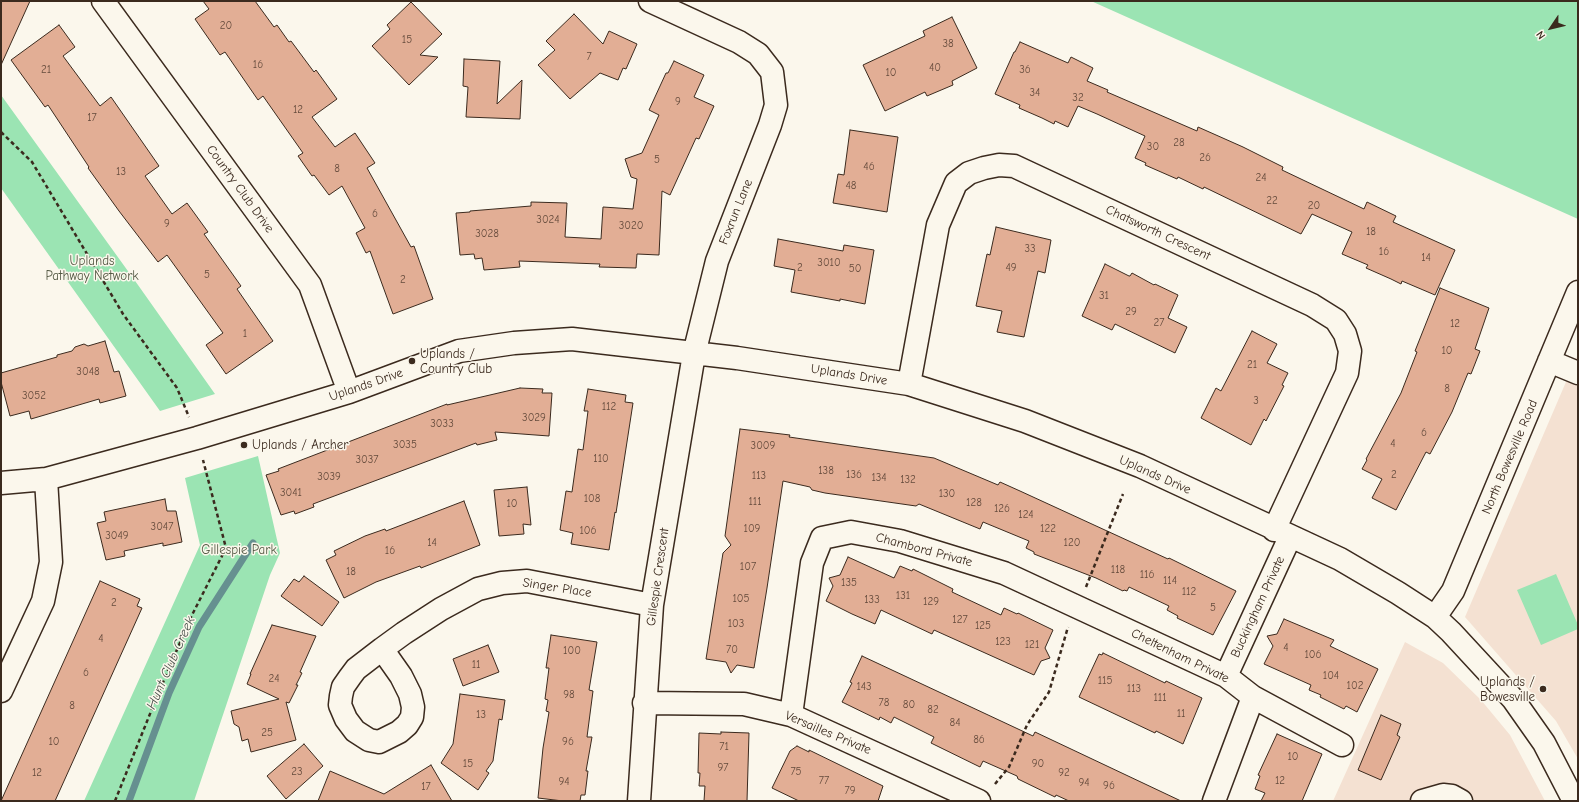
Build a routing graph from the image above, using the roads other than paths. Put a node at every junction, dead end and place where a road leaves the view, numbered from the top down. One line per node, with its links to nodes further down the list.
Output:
1 (103, 1): 8 (street, Country Club Drive)
2 (650, 1): 4 (street, Foxrun Lane)
3 (1578, 292): 5 (street, North Bowesville Road)
4 (694, 354): 7 (street, Uplands Drive); 8 (street, Uplands Drive); 12 (street, Gillespie Crescent)
5 (1549, 361): 6 (street); 14 (street, North Bowesville Road)
6 (1578, 373)
7 (909, 384): 11 (street, Uplands Drive); 11 (street, Chatsworth Crescent)
8 (349, 392): 9 (street, Uplands Drive)
9 (46, 479): 10 (street, Uplands Drive); 17 (street)
10 (1, 483)
11 (1282, 533): 14 (street, Uplands Drive); 16 (street, Buckingham Private)
12 (652, 605): 15 (street, Singer Place); 19 (street, Gillespie Crescent)
13 (1078, 607): 16 (street, Cheltenham Private); 20 (street, Chambord Private)
14 (1434, 617): 27 (street, Uplands Drive)
15 (382, 649)
16 (1226, 676): 18 (street, Cheltenham Private)
17 (1, 691)
18 (1252, 697): 21 (street, Cheltenham Private); 24 (street)
19 (644, 703): 20 (street, Versailles Private); 23 (street, Gillespie Crescent)
20 (791, 715): 22 (street, Versailles Private)
21 (1342, 745)
22 (985, 795)
23 (639, 801)
24 (1214, 801)
25 (1422, 801): 26 (street)
26 (1461, 801)
27 (1574, 801)

